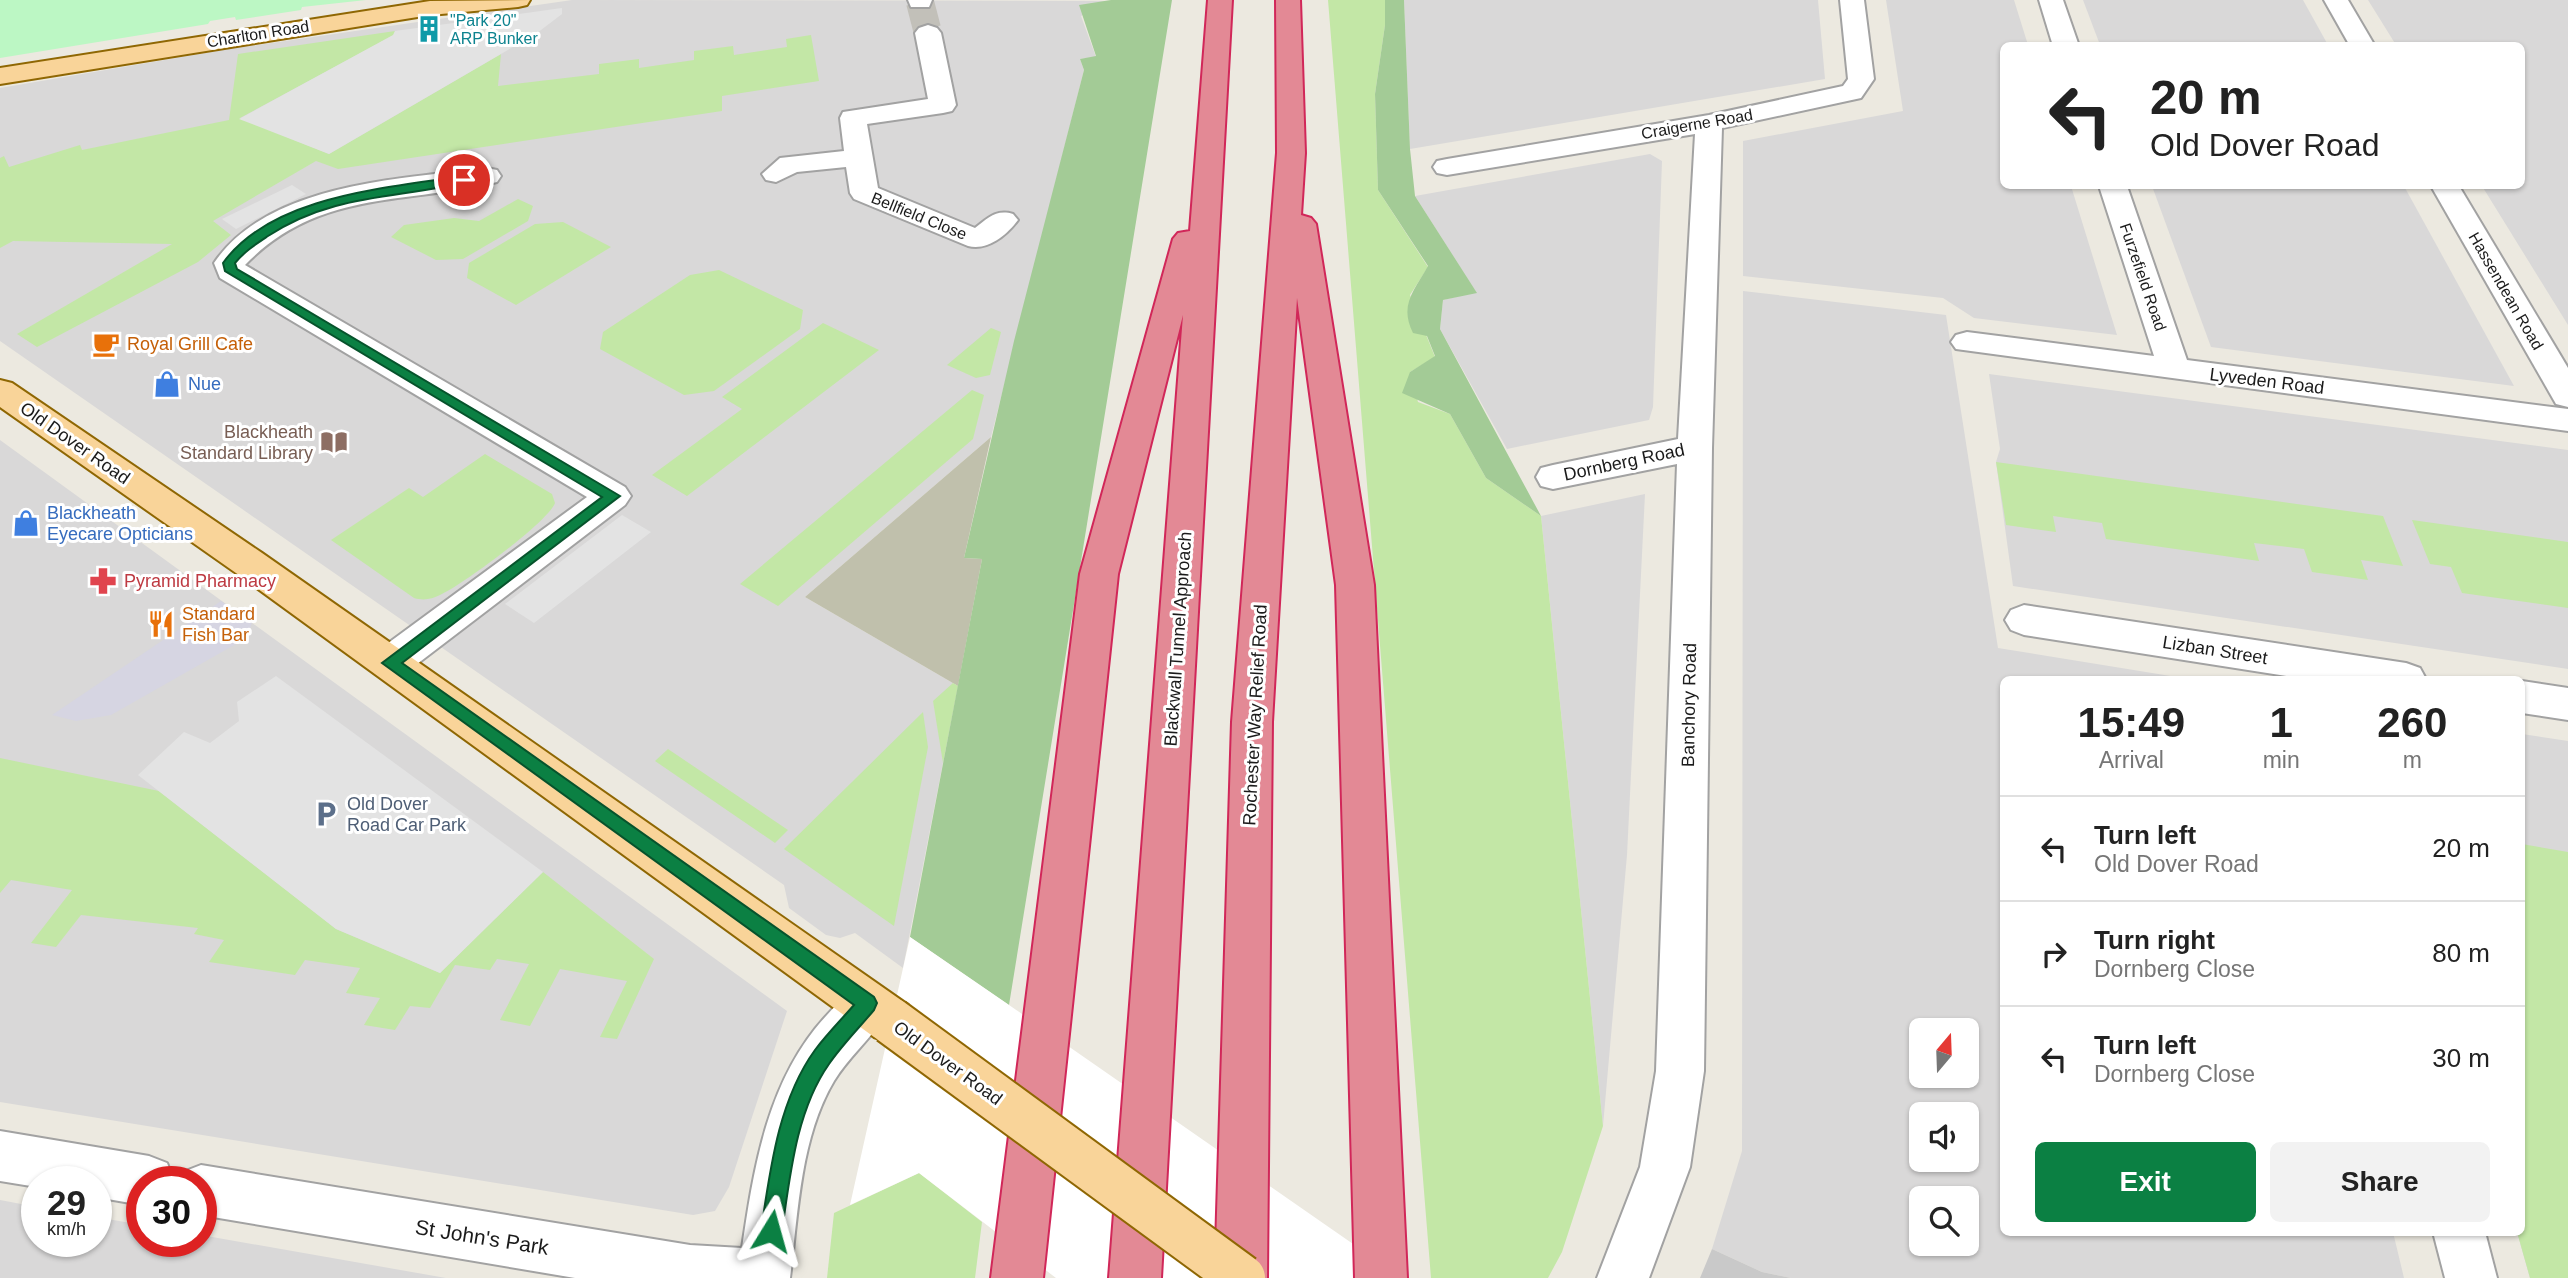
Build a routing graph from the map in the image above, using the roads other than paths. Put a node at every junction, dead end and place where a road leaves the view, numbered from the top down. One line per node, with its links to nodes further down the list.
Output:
1 (456, 0): 8 (main road)
2 (518, 0): 8 (main road, Charlton Road)
3 (1220, 0): 14 (highway, Blackwall Tunnel Approach)
4 (1288, 0): 15 (highway)
5 (1852, 0): 13 (street, Craigerne Road)
6 (2051, 0): 10 (street)
7 (2336, 0): 11 (street)
8 (430, 8): 12 (main road, Charlton Road)
9 (928, 33): 16 (street, Bellfield Close)
10 (2065, 42)
11 (2361, 42)
12 (0, 76)
13 (1709, 123): 17 (street, Craigerne Road); 28 (street, Banchory Road)
14 (1211, 153): 42 (highway); 43 (highway, Blackwall Tunnel Approach)
15 (1291, 153): 44 (highway, Rochester Way Relief Road); 45 (highway)
16 (859, 158): 18 (street); 22 (street, Bellfield Close)
17 (1447, 167)
18 (775, 174)
19 (487, 176): 31 (street)
20 (2114, 189): 24 (street, Furzefield Road)
21 (2447, 189): 26 (street, Hassendean Road)
22 (1003, 220)
23 (1967, 342): 24 (street, Lyveden Road)
24 (2174, 369): 27 (street, Lyveden Road)
25 (0, 391): 31 (main road, Old Dover Road)
26 (2568, 396)
27 (2568, 420)
28 (1695, 448): 29 (street, Dornberg Road); 46 (street, Banchory Road)
29 (1553, 477)
30 (2024, 621): 32 (street, Lizban Street)
31 (390, 663): 36 (main road, Old Dover Road)
32 (2315, 672): 33 (street, Lizban Street)
33 (2367, 676)
34 (2525, 697): 35 (street)
35 (2568, 704)
36 (879, 1012): 41 (street); 44 (main road, Old Dover Road, bridge)
37 (0, 1156): 38 (street)
38 (126, 1177)
39 (217, 1193): 41 (street, St John's Park)
40 (2460, 1236): 47 (street)
41 (764, 1277)
42 (1017, 1278)
43 (1135, 1278)
44 (1242, 1278)
45 (1381, 1278)
46 (1623, 1278)
47 (2471, 1278)

